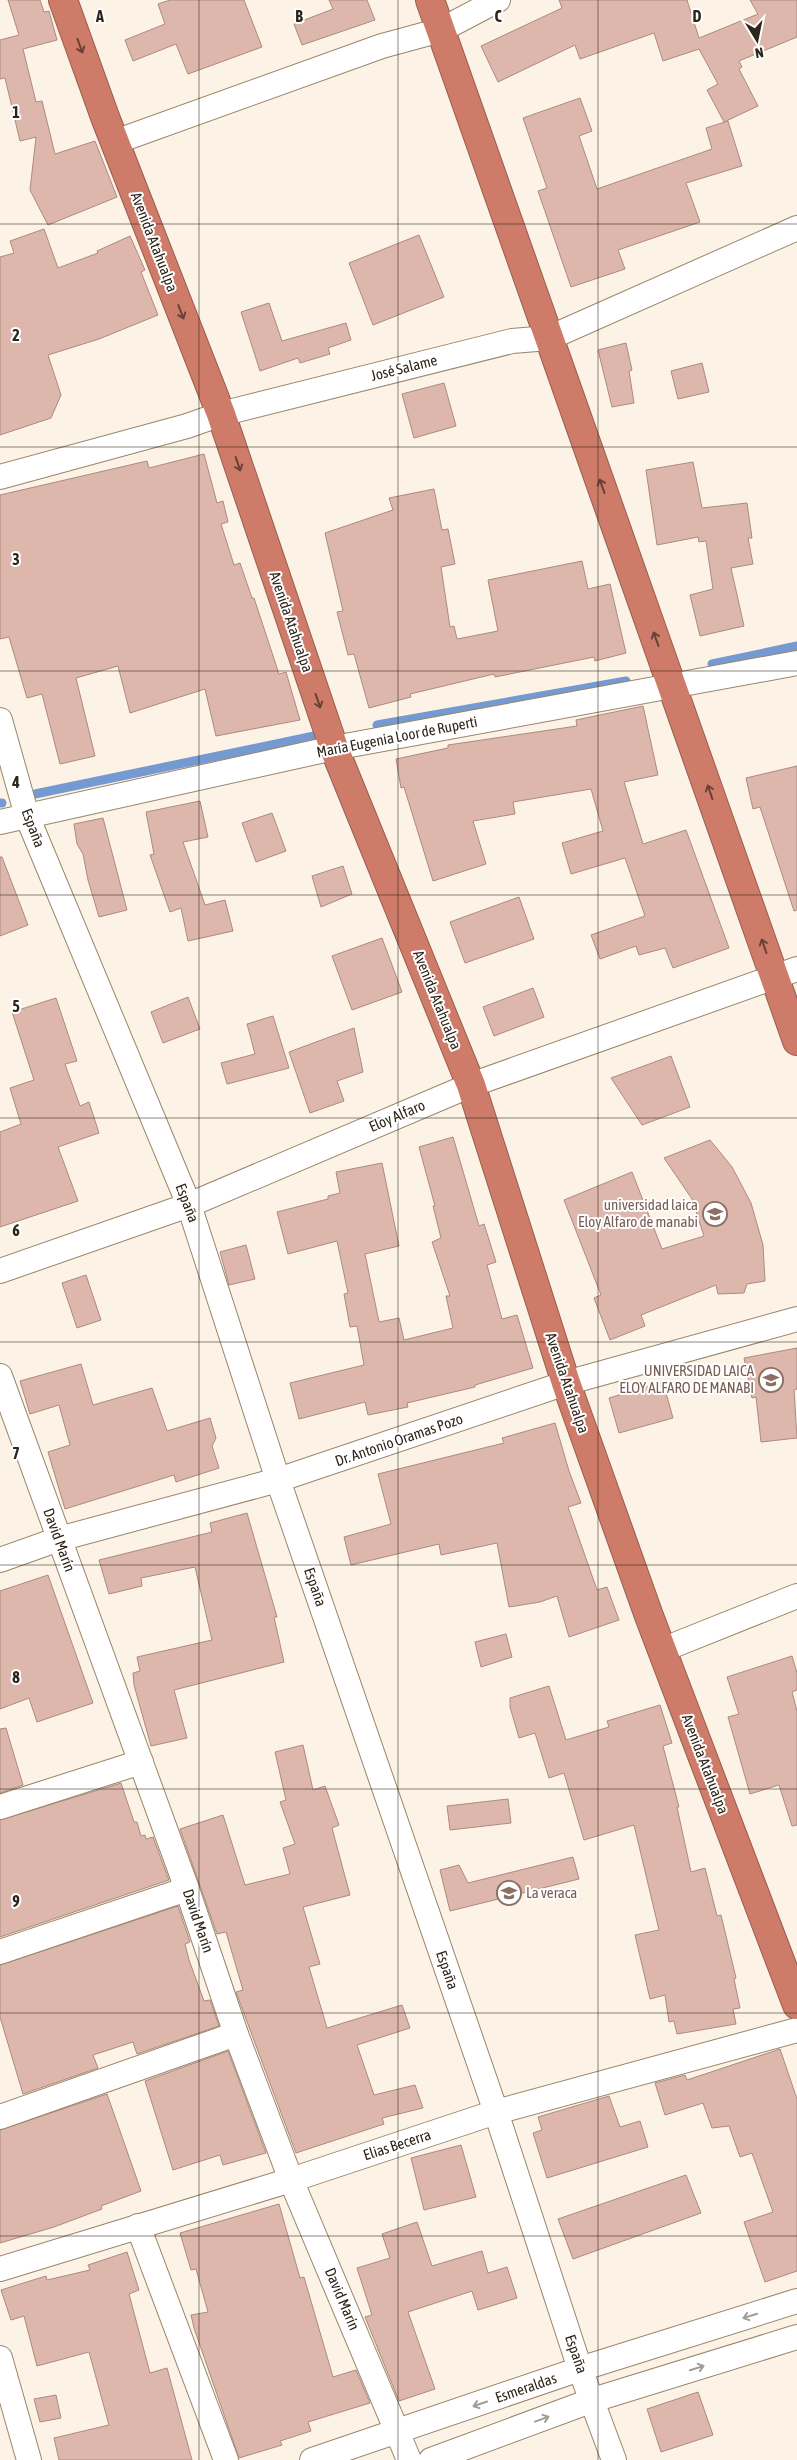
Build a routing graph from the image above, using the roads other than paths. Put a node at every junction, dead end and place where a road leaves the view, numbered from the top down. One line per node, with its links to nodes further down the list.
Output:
1 (63, 0): 5 (highway, Avenida Atahualpa, one-way to 5)
2 (430, 0): 4 (highway)
3 (498, 0): 4 (street)
4 (441, 30): 5 (street); 7 (highway)
5 (115, 142): 8 (highway, Avenida Atahualpa, one-way to 8)
6 (797, 228): 7 (street, José Salame)
7 (549, 338): 8 (street, José Salame); 11 (highway, one-way to 7)
8 (221, 414): 9 (street, José Salame); 13 (highway, Avenida Atahualpa, one-way to 13)
9 (0, 477)
10 (797, 663): 11 (street, María Eugenia Loor de Ruperti)
11 (673, 687): 13 (street, María Eugenia Loor de Ruperti); 16 (highway, one-way to 11)
12 (0, 720): 14 (street, España)
13 (334, 748): 14 (street, María Eugenia Loor de Ruperti); 18 (highway, Avenida Atahualpa)
14 (27, 816): 15 (street, María Eugenia Loor de Ruperti); 19 (street, España)
15 (0, 822)
16 (786, 972): 17 (highway); 18 (street, Eloy Alfaro)
17 (797, 1042)
18 (471, 1085): 19 (street, Eloy Alfaro); 23 (highway, Avenida Atahualpa)
19 (189, 1205): 20 (street, Eloy Alfaro); 24 (street, España)
20 (0, 1271)
21 (797, 1319): 23 (street, Dr. Antonio Oramas Pozo)
22 (0, 1376): 25 (street, David Marín)
23 (566, 1383): 24 (street, Dr. Antonio Oramas Pozo); 28 (highway, Avenida Atahualpa)
24 (278, 1480): 25 (street, Dr. Antonio Oramas Pozo); 36 (street, España)
25 (59, 1539): 26 (street, Dr. Antonio Oramas Pozo); 29 (street, David Marín)
26 (0, 1560)
27 (797, 1596): 28 (street)
28 (662, 1650): 33 (highway, Avenida Atahualpa)
29 (141, 1762): 30 (street); 31 (street, David Marín)
30 (0, 1807)
31 (187, 1889): 32 (street); 35 (street, David Marín)
32 (0, 1952)
33 (797, 2005)
34 (797, 2030): 36 (street, Elias Becerra)
35 (236, 2034): 37 (street); 38 (street, David Marín)
36 (496, 2112): 38 (street, Elias Becerra); 44 (street, España)
37 (0, 2117)
38 (291, 2180): 39 (street, Elias Becerra); 46 (street, David Marín)
39 (138, 2226): 40 (street, Elias Becerra); 48 (street)
40 (0, 2269)
41 (797, 2301): 44 (street, Esmeraldas, one-way to 44)
42 (797, 2337): 45 (street, one-way to 42)
43 (0, 2358): 47 (street)
44 (580, 2369): 45 (street, España); 46 (street, Esmeraldas, one-way to 46)
45 (593, 2400): 51 (street, one-way to 45); 52 (street, España)
46 (399, 2432): 49 (street, Esmeraldas); 50 (street, David Marín)
47 (29, 2460)
48 (226, 2460)
49 (312, 2460)
50 (409, 2460)
51 (431, 2460)
52 (614, 2460)

